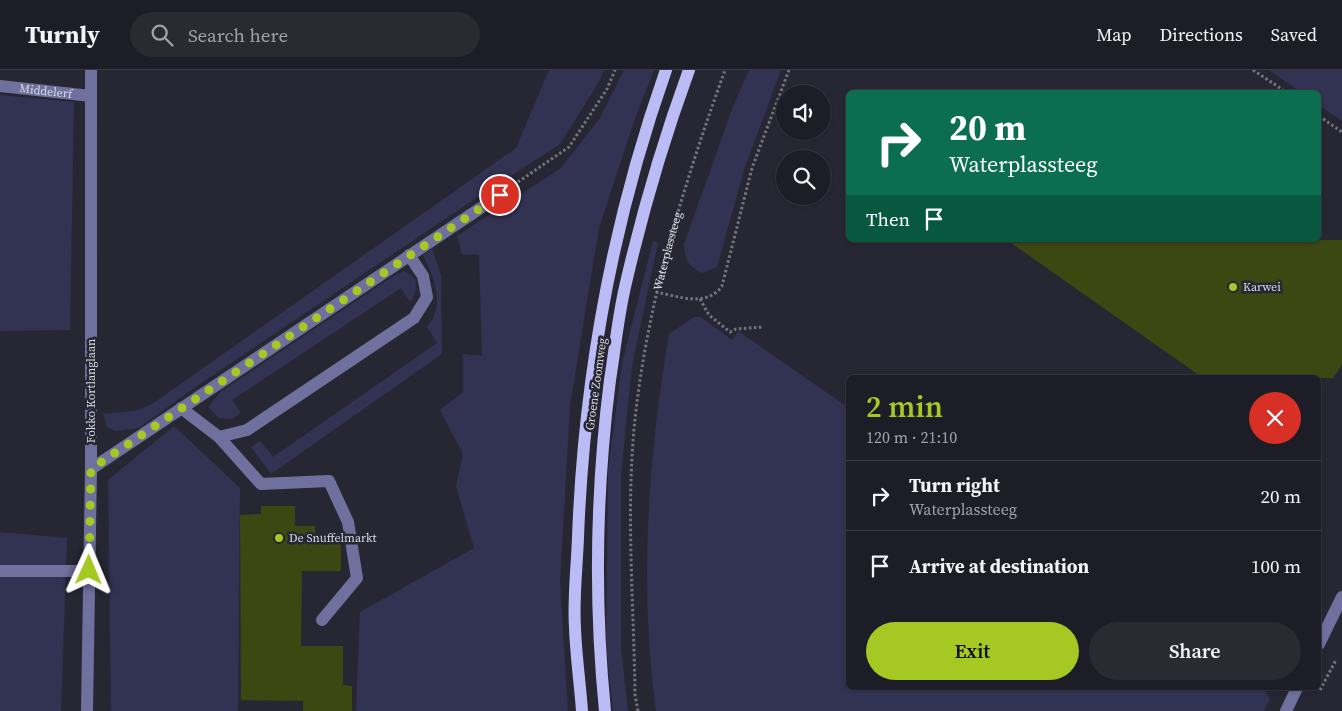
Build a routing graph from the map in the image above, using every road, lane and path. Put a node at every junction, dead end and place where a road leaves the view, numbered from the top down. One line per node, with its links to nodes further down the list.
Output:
1 (91, 70): 10 (street, Fokko Kortlanglaan)
2 (614, 70): 13 (path)
3 (666, 70): 32 (main road, Groene Zoomweg)
4 (689, 70): 33 (main road, Groene Zoomweg)
5 (726, 70): 15 (path, Waterplassteeg)
6 (789, 70): 16 (path)
7 (1253, 70): 9 (path)
8 (0, 86): 10 (street, Middelerf)
9 (1283, 90)
10 (91, 96): 20 (street, Fokko Kortlanglaan)
11 (1321, 117): 12 (path)
12 (1342, 132)
13 (500, 195): 14 (street)
14 (409, 256): 18 (street); 19 (street)
15 (656, 292): 16 (path, Waterplassteeg); 34 (path)
16 (700, 299): 17 (path)
17 (764, 327)
18 (181, 408): 19 (street); 20 (street)
19 (219, 437): 24 (street)
20 (91, 469): 21 (street, Fokko Kortlanglaan)
21 (89, 570): 22 (street); 31 (street, Fokko Kortlanglaan)
22 (0, 571)
23 (1342, 597): 25 (street)
24 (322, 620)
25 (1321, 640)
26 (1338, 656): 27 (path)
27 (1321, 689)
28 (1297, 690): 35 (street)
29 (1321, 690): 30 (path)
30 (1318, 695)
31 (87, 711)
32 (582, 711)
33 (605, 711)
34 (638, 711)
35 (1286, 711)

